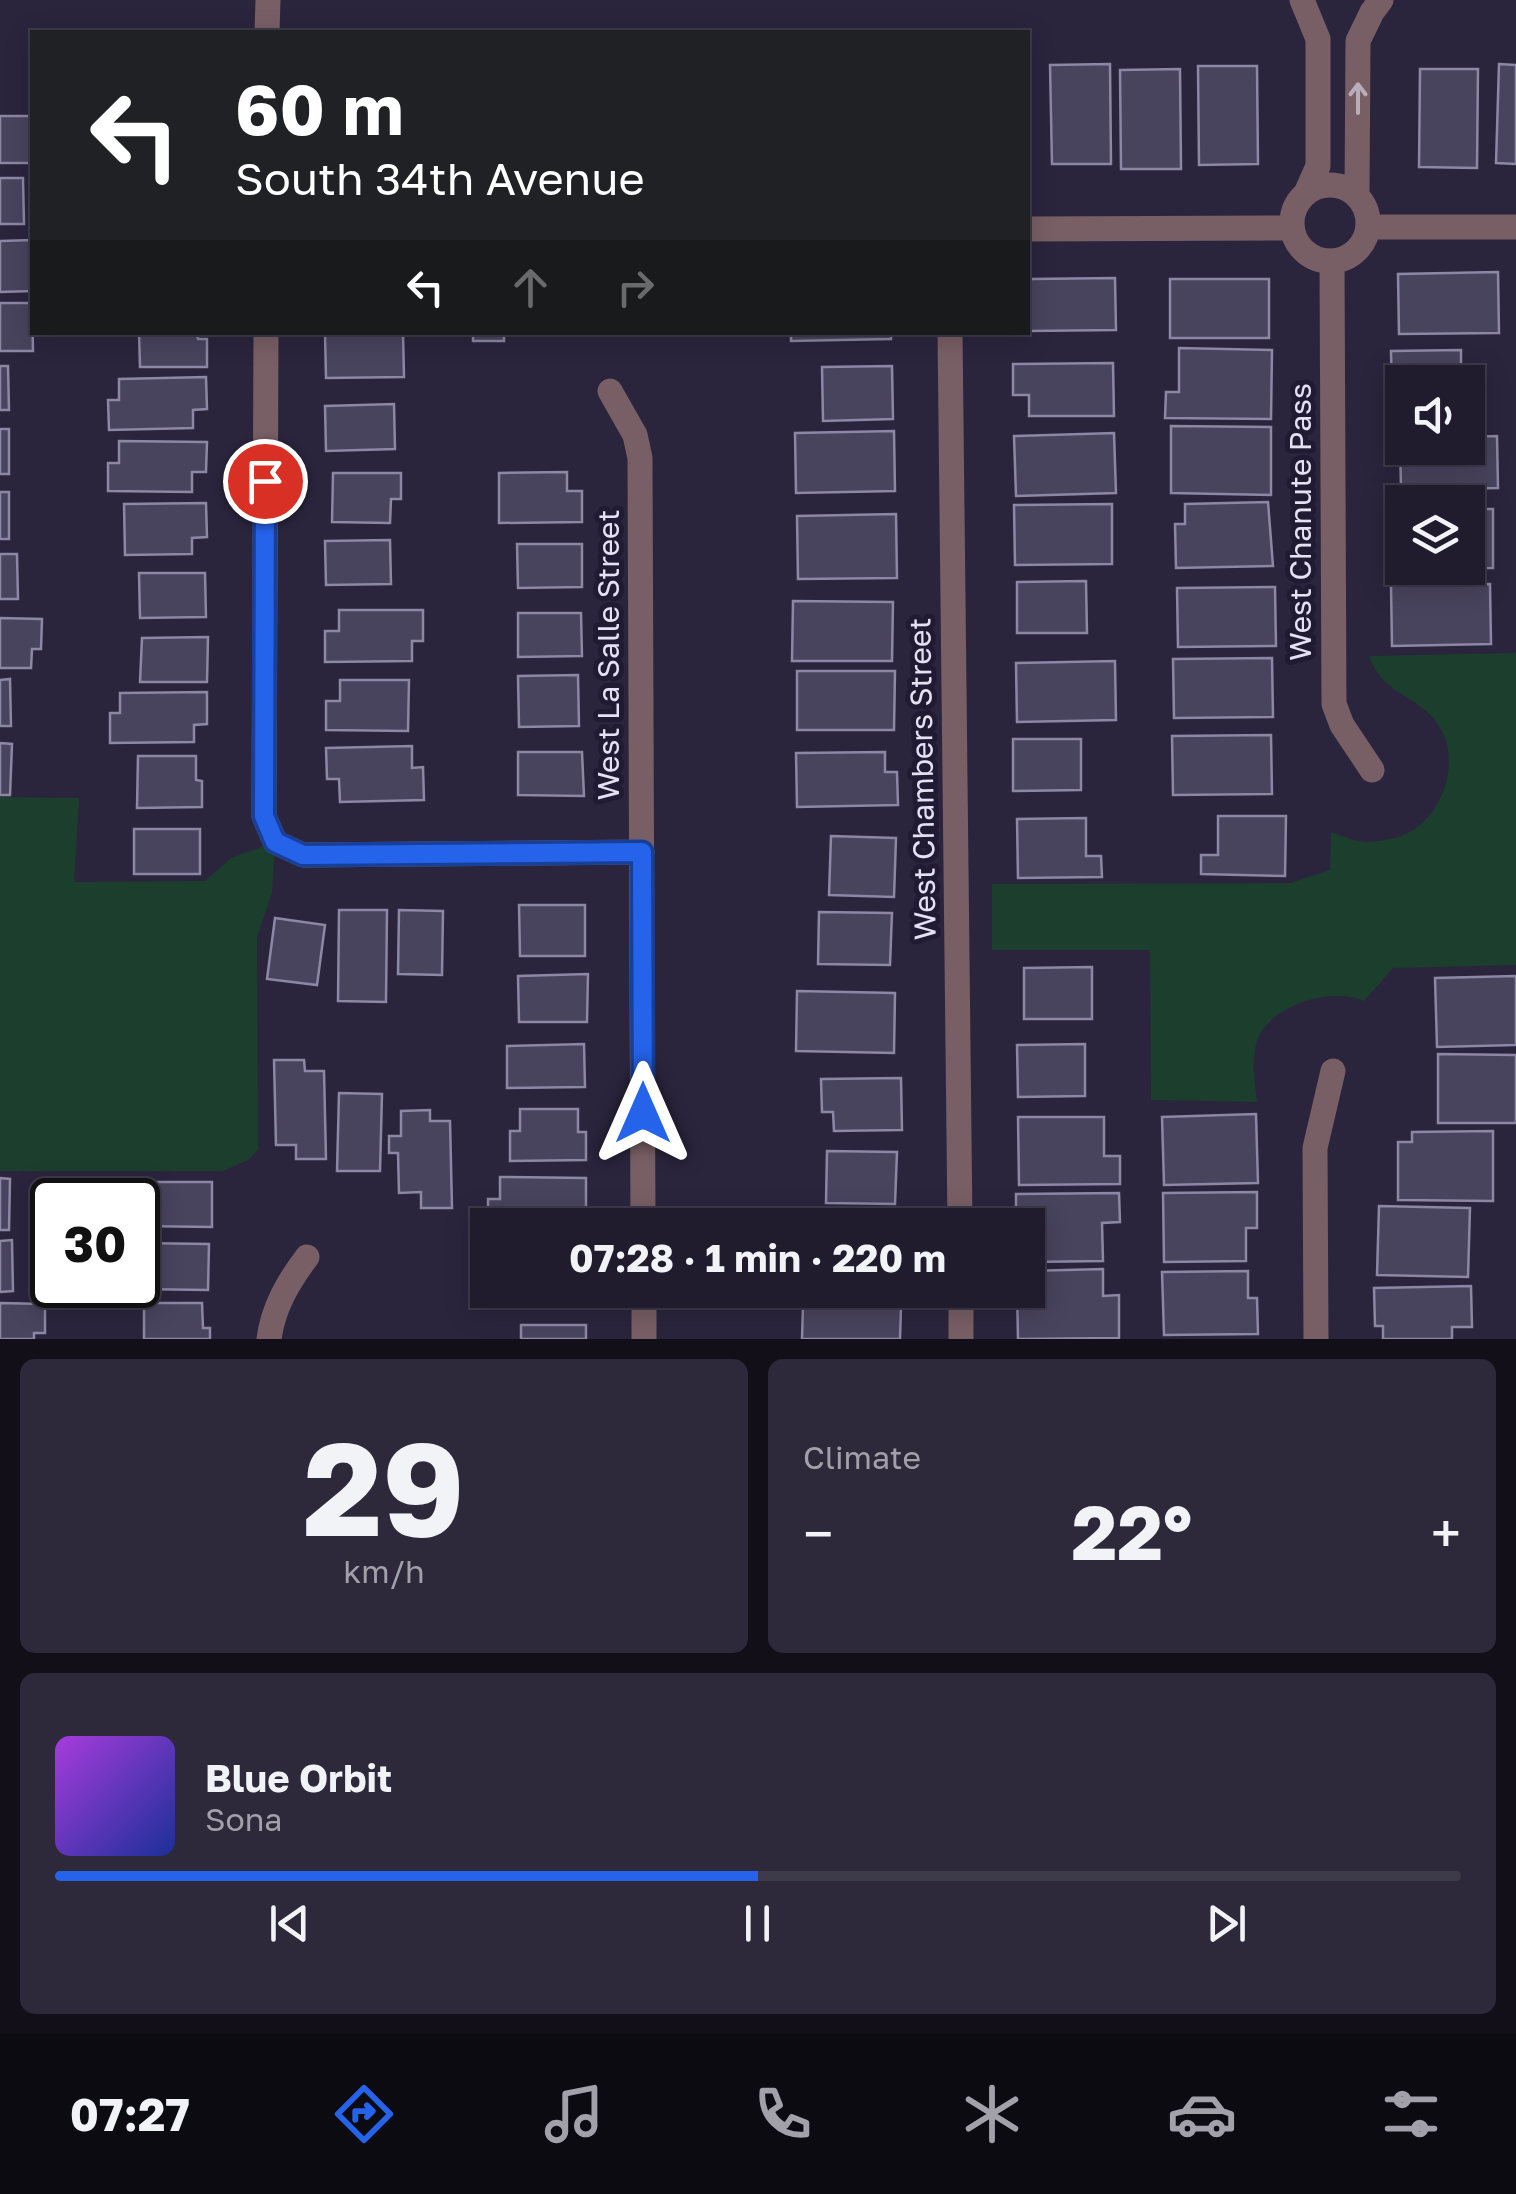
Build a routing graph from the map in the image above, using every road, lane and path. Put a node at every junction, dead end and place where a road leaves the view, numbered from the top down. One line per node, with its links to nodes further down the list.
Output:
1 (268, 0): 4 (street)
2 (1302, 0): 5 (street)
3 (1381, 0): 6 (street, one-way to 3)
4 (268, 30)
5 (1306, 193): 6 (street); 9 (street)
6 (1357, 196): 7 (street)
7 (1369, 226): 8 (street); 11 (street)
8 (1516, 226)
9 (1292, 228): 10 (street); 11 (street)
10 (1030, 229)
11 (1332, 262): 15 (street, West Chanute Pass)
12 (266, 335): 16 (street)
13 (950, 335): 19 (street, West Chambers Street)
14 (610, 391): 16 (street, West La Salle Street)
15 (1372, 770)
16 (642, 852): 18 (street, West La Salle Street)
17 (1333, 1070): 26 (street)
18 (644, 1208)
19 (960, 1208)
20 (307, 1256): 23 (street)
21 (644, 1308): 24 (street)
22 (961, 1308): 25 (street)
23 (269, 1339)
24 (644, 1339)
25 (962, 1339)
26 (1316, 1339)

